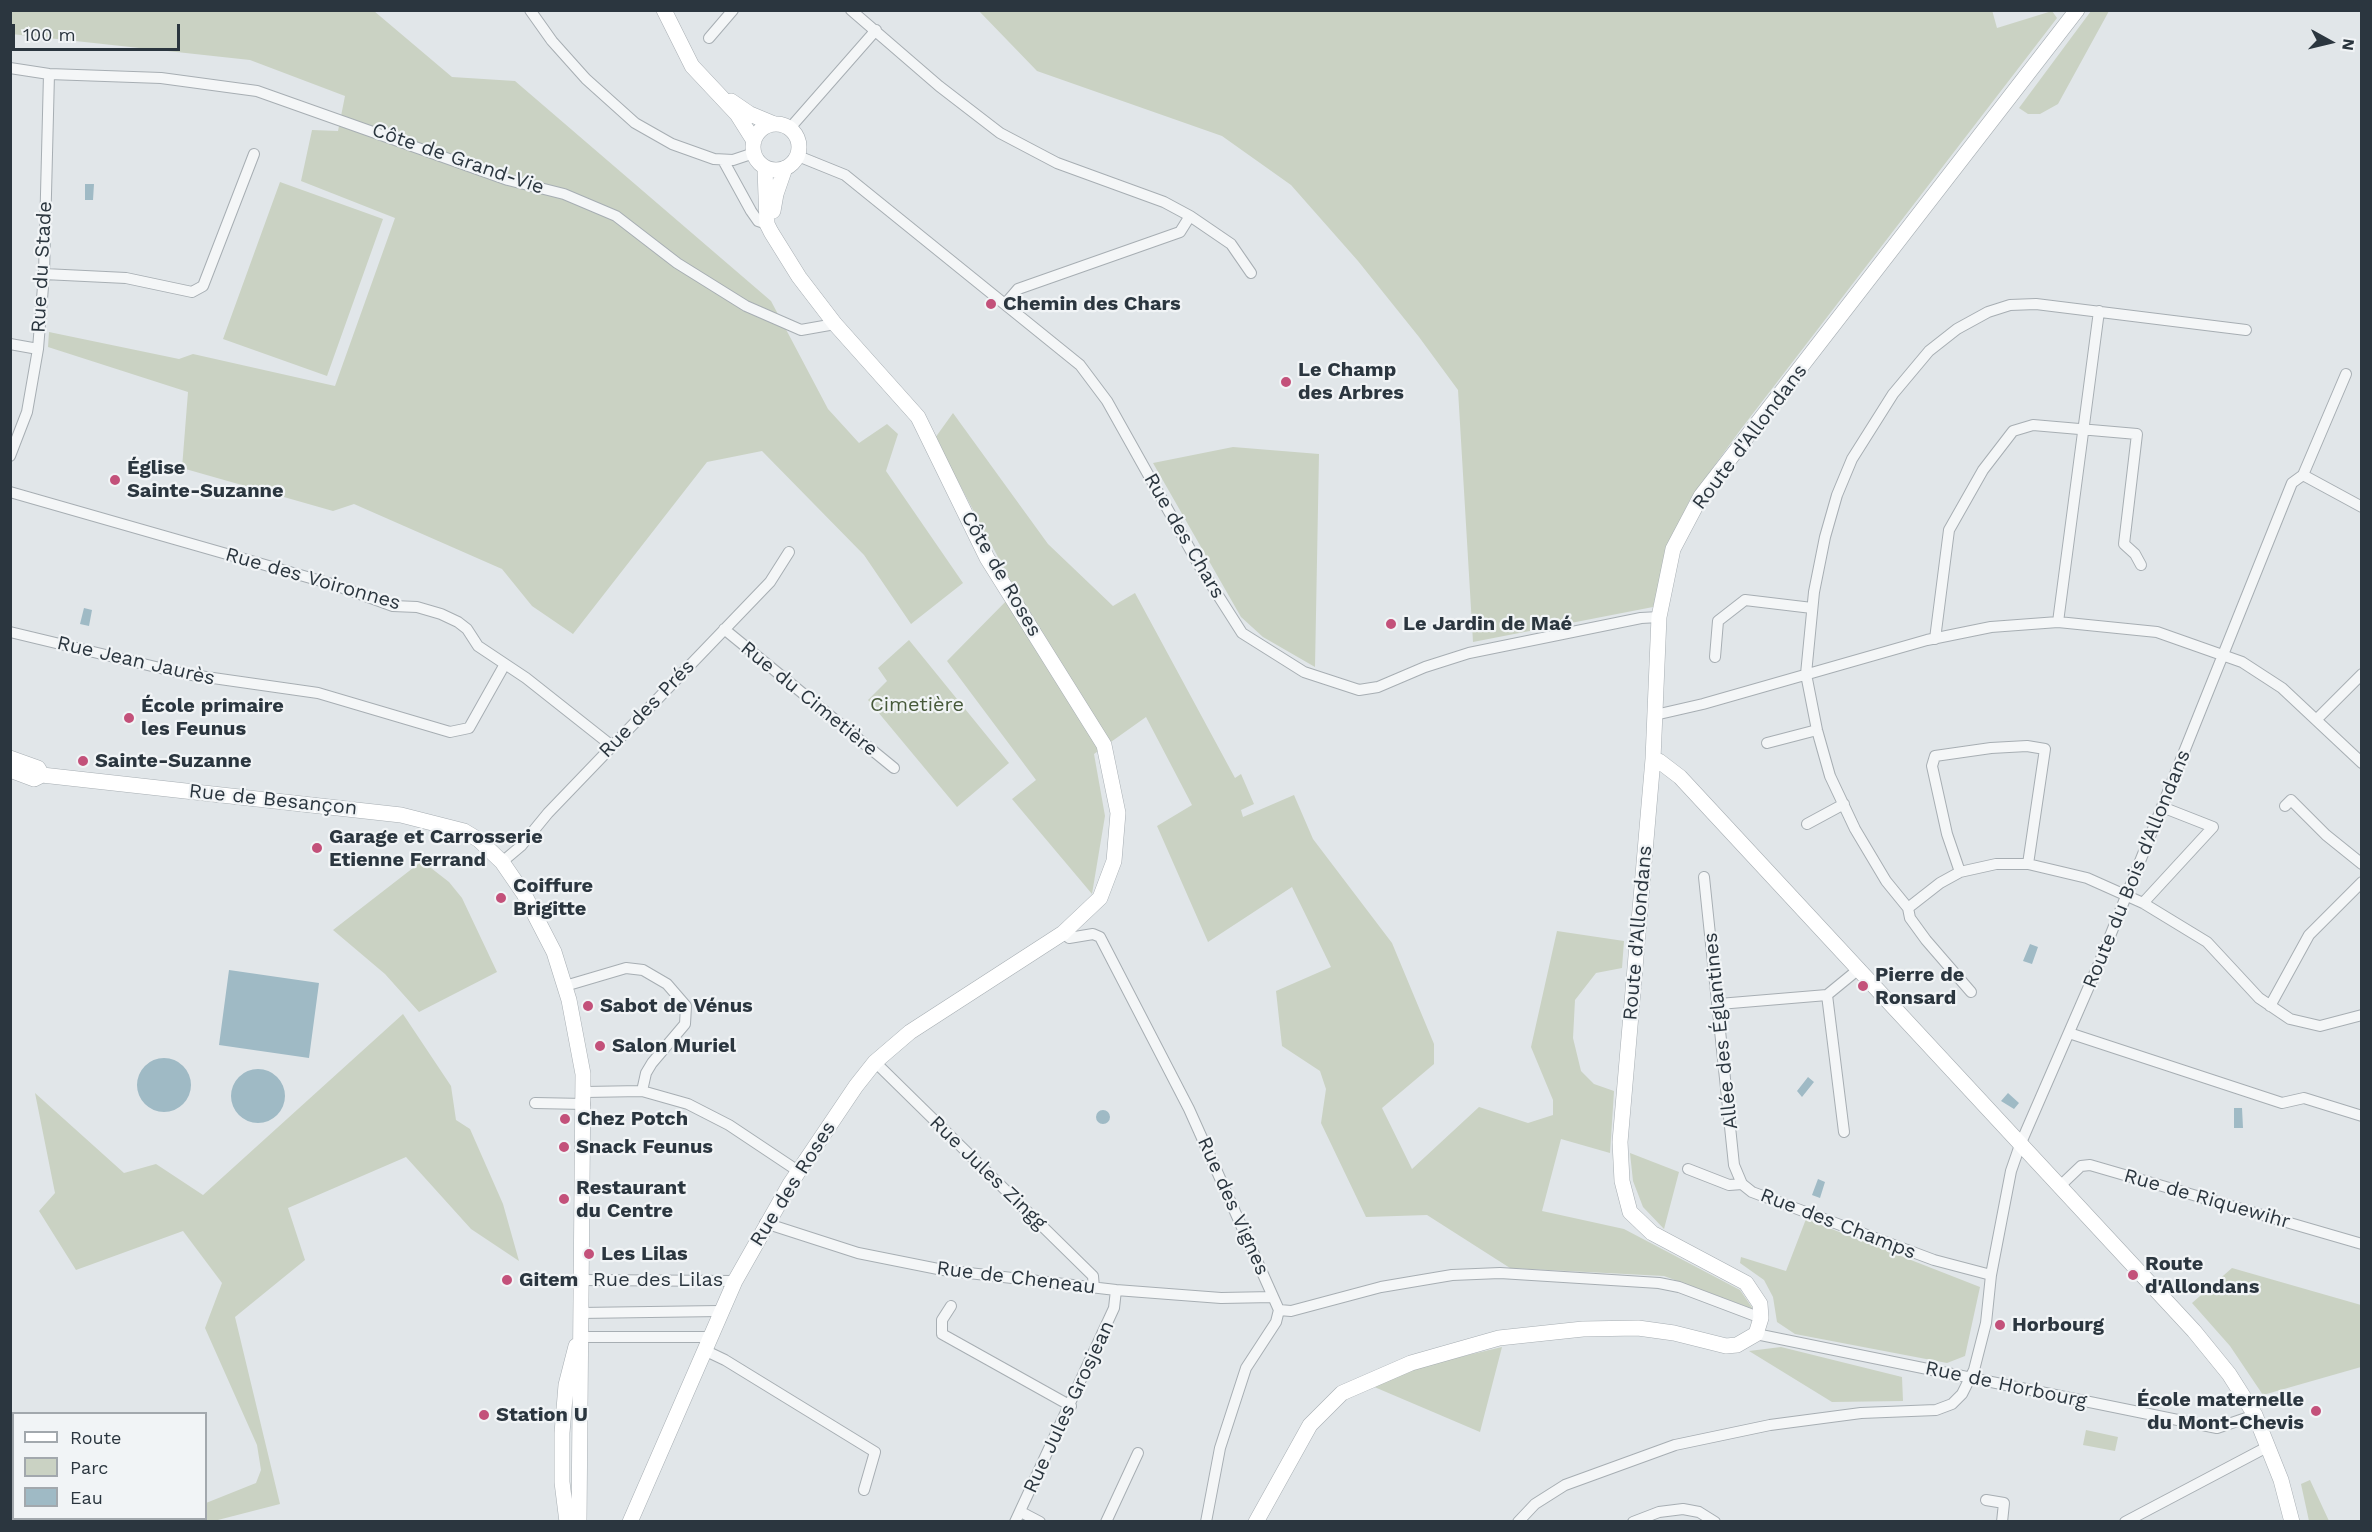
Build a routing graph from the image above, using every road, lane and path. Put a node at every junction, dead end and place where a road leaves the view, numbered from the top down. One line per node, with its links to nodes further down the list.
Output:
1 (530, 10): 16 (street)
2 (664, 10): 10 (main road)
3 (733, 10): 7 (street)
4 (851, 10): 6 (street)
5 (2077, 10): 38 (main road, Route d'Allondans)
6 (876, 30): 12 (street); 19 (street)
7 (709, 38)
8 (10, 68): 9 (street, Côte de Grand-Vie)
9 (49, 74): 22 (street, Rue du Stade); 25 (street, Côte de Grand-Vie)
10 (717, 90): 11 (main road); 13 (main road)
11 (774, 123): 12 (main road); 13 (main road)
12 (790, 128): 15 (main road)
13 (754, 147): 16 (street); 17 (main road)
14 (254, 154): 22 (street)
15 (798, 156): 18 (main road); 23 (street, Rue des Chars)
16 (723, 160): 20 (street)
17 (765, 168): 18 (main road); 20 (main road, Côte de Roses)
18 (785, 168): 20 (main road, Côte de Roses)
19 (1190, 216): 21 (street); 23 (street)
20 (771, 230): 25 (main road, Côte de Roses)
21 (1251, 273)
22 (44, 274): 28 (street, Rue du Stade)
23 (1006, 303): 38 (street, Rue des Chars)
24 (2099, 311): 26 (street); 30 (street); 37 (street)
25 (835, 324): 72 (main road, Côte de Roses)
26 (2246, 330)
27 (10, 344): 28 (street)
28 (38, 349): 31 (street, Rue du Stade)
29 (2346, 374): 32 (street, Route du Bois d'Allondans)
30 (2083, 429): 36 (street); 39 (street); 42 (street)
31 (10, 456)
32 (2303, 475): 34 (street); 43 (street, Route du Bois d'Allondans)
33 (10, 492): 45 (street, Rue des Voironnes)
34 (2361, 507)
35 (789, 552): 40 (street, Rue des Prés)
36 (2141, 565)
37 (1812, 608): 44 (street); 46 (street)
38 (1659, 617): 48 (main road, Route d'Allondans)
39 (2058, 622): 42 (street); 43 (street)
40 (724, 629): 52 (street, Rue des Prés); 56 (street, Rue du Cimetière)
41 (10, 632): 45 (street, Rue Jean Jaurès)
42 (1935, 639): 46 (street)
43 (2225, 655): 49 (street); 61 (street, Route du Bois d'Allondans)
44 (1714, 657)
45 (505, 664): 52 (street, Rue des Voironnes)
46 (1806, 674): 48 (street); 50 (street)
47 (2361, 674): 49 (street)
48 (1655, 715): 54 (main road, Route d'Allondans)
49 (2317, 719): 55 (street)
50 (1817, 730): 51 (street); 59 (street)
51 (1767, 743)
52 (612, 746): 63 (street, Rue des Prés)
53 (10, 758): 58 (main road, Rue de Besançon)
54 (1653, 759): 73 (main road); 104 (main road, Route d'Allondans)
55 (2361, 763)
56 (894, 768)
57 (10, 770): 58 (main road, Rue de Besançon)
58 (42, 775): 63 (main road, Rue de Besançon)
59 (1844, 804): 62 (street); 71 (street)
60 (2285, 806): 65 (street)
61 (2162, 807): 69 (street, Route du Bois d'Allondans); 70 (street)
62 (1807, 824)
63 (502, 862): 74 (main road, Rue de Besançon)
64 (2028, 864): 66 (street); 66 (street); 69 (street)
65 (2361, 864)
66 (1960, 872): 71 (street)
67 (1704, 877): 77 (street, Allée des Églantines)
68 (2361, 882): 78 (street)
69 (2126, 896): 70 (street); 80 (street, Route du Bois d'Allondans)
70 (2143, 903): 78 (street)
71 (1908, 908): 75 (street)
72 (1063, 933): 81 (main road, Rue des Roses); 99 (street, Rue des Vignes)
73 (1860, 968): 76 (street); 87 (main road)
74 (565, 986): 82 (street); 83 (main road, Rue de Besançon)
75 (1971, 992)
76 (1827, 995): 77 (street); 86 (street)
77 (1719, 1004): 90 (street, Allée des Églantines)
78 (2270, 1006): 79 (street)
79 (2361, 1015)
80 (2069, 1033): 85 (street); 87 (street, Route du Bois d'Allondans)
81 (875, 1062): 89 (main road, Rue des Roses); 97 (street, Rue Jules Zingg)
82 (642, 1091): 83 (street); 89 (street)
83 (585, 1098): 84 (street); 95 (main road, Rue de Besançon)
84 (535, 1103)
85 (2361, 1116)
86 (1844, 1132)
87 (2020, 1145): 91 (main road); 94 (street, Route du Bois d'Allondans)
88 (1688, 1169): 90 (street, Rue des Champs)
89 (798, 1171): 92 (main road, Rue des Roses)
90 (1742, 1184): 94 (street, Rue des Champs)
91 (2060, 1186): 93 (street, Rue de Riquewihr); 110 (main road)
92 (765, 1223): 96 (main road, Rue des Roses); 97 (street, Rue de Cheneau)
93 (2361, 1244)
94 (1990, 1275): 108 (street, Route du Bois d'Allondans)
95 (581, 1280): 96 (street, Rue des Lilas); 103 (main road, Rue de Besançon)
96 (735, 1281): 102 (main road, Rue des Roses)
97 (1094, 1288): 98 (street, Rue de Cheneau)
98 (1116, 1290): 99 (street, Rue de Cheneau); 109 (street, Rue Jules Grosjean)
99 (1273, 1297): 101 (street, Rue des Vignes)
100 (951, 1306): 109 (street)
101 (1279, 1310): 104 (street); 121 (street)
102 (720, 1311): 103 (street); 107 (main road, Rue des Roses)
103 (580, 1313): 106 (main road, Rue de Besançon)
104 (1761, 1318): 105 (main road)
105 (1756, 1334): 108 (street, Rue de Horbourg); 122 (main road)
106 (579, 1337): 107 (street); 116 (main road, Rue de Besançon); 117 (main road, Rue de Besançon)
107 (706, 1344): 113 (street); 118 (main road, Rue des Roses)
108 (1971, 1378): 110 (street, Rue de Horbourg); 123 (street)
109 (1071, 1406): 115 (street, Rue Jules Grosjean)
110 (2255, 1415): 111 (main road)
111 (2269, 1446): 127 (street); 128 (main road)
112 (1138, 1453): 120 (street)
113 (864, 1490)
114 (1986, 1500): 126 (street)
115 (1018, 1517): 119 (street)
116 (567, 1521)
117 (579, 1521)
118 (630, 1521)
119 (1040, 1521)
120 (1106, 1521)
121 (1206, 1521)
122 (1256, 1521)
123 (1518, 1521)
124 (1633, 1521): 125 (street)
125 (1715, 1521)
126 (2002, 1521)
127 (2125, 1521)
128 (2292, 1521)

